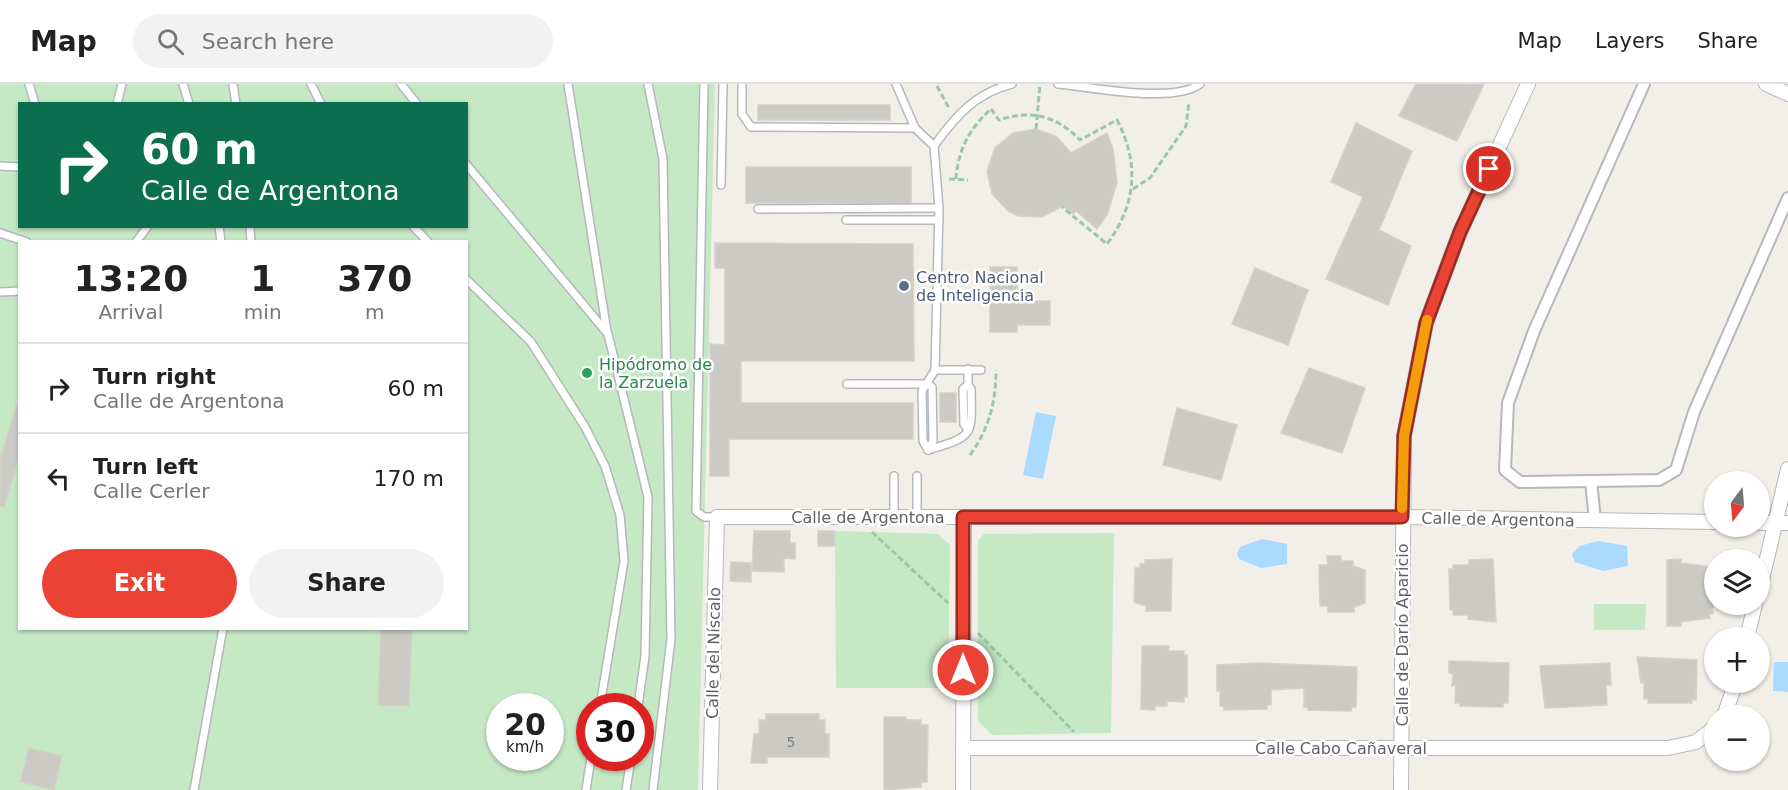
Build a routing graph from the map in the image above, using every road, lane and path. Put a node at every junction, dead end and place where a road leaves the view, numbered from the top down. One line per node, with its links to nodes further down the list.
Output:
1 (29, 84): 24 (lane)
2 (122, 84): 25 (lane)
3 (183, 84): 26 (lane)
4 (233, 84): 27 (lane)
5 (311, 84): 28 (lane)
6 (401, 84): 29 (lane)
7 (568, 84): 57 (lane)
8 (648, 84): 90 (lane)
9 (704, 84): 70 (lane)
10 (723, 84): 42 (lane)
11 (742, 84): 33 (lane)
12 (896, 84): 33 (lane)
13 (1012, 84): 22 (lane)
14 (1040, 84): 31 (path)
15 (1058, 84): 21 (lane)
16 (1200, 84): 21 (lane)
17 (1528, 84): 74 (street, Calle de Darío Aparicio)
18 (1644, 84): 68 (street)
19 (1766, 84): 23 (street)
20 (937, 86): 32 (path)
21 (1190, 91): 43 (path)
22 (986, 93): 30 (path); 32 (lane)
23 (1788, 94)
24 (34, 102)
25 (118, 102)
26 (188, 102)
27 (236, 102)
28 (320, 102)
29 (415, 102)
30 (992, 109): 31 (path); 40 (path)
31 (1037, 114): 34 (path); 43 (path)
32 (954, 118): 35 (lane)
33 (915, 128): 35 (lane)
34 (1036, 129)
35 (934, 146): 39 (lane)
36 (0, 166): 38 (lane)
37 (468, 166): 57 (lane)
38 (18, 167)
39 (938, 179): 40 (path); 46 (lane)
40 (956, 179): 41 (path)
41 (968, 180)
42 (721, 185)
43 (1132, 190): 45 (path)
44 (1788, 198): 68 (street)
45 (1062, 207)
46 (939, 208): 47 (lane); 49 (lane)
47 (758, 209)
48 (846, 220): 49 (lane)
49 (939, 220): 59 (lane)
50 (415, 228): 53 (lane)
51 (0, 234): 52 (lane)
52 (20, 240)
53 (426, 240)
54 (468, 281): 80 (lane)
55 (18, 291): 56 (lane)
56 (0, 292)
57 (608, 334): 81 (lane)
58 (968, 369): 59 (lane); 60 (lane); 63 (lane)
59 (935, 370): 63 (lane)
60 (981, 370)
61 (996, 370): 64 (path)
62 (847, 384): 63 (lane)
63 (927, 384)
64 (970, 455)
65 (1788, 469): 69 (street)
66 (894, 476): 71 (lane)
67 (917, 476): 72 (lane)
68 (1591, 481): 75 (street, Calle de Argentona)
69 (1770, 515)
70 (717, 517): 71 (street, Calle de Argentona); 91 (street, Calle del Níscalo)
71 (894, 517): 72 (street, Calle de Argentona)
72 (917, 517): 73 (street, Calle de Argentona)
73 (963, 517): 74 (street, Calle de Argentona); 83 (street)
74 (1402, 517): 75 (street, Calle de Argentona); 84 (street, Calle de Darío Aparicio)
75 (1595, 520): 76 (street, Calle de Argentona)
76 (1704, 522)
77 (1770, 523): 78 (street)
78 (1788, 523)
79 (223, 630): 87 (lane)
80 (602, 693)
81 (640, 693)
82 (1704, 736): 84 (street, Calle Cabo Cañaveral)
83 (963, 748): 84 (street, Calle Cabo Cañaveral); 92 (street)
84 (1401, 748): 93 (street, Calle de Darío Aparicio)
85 (589, 771): 88 (lane)
86 (629, 771): 89 (lane)
87 (194, 790)
88 (586, 790)
89 (626, 790)
90 (653, 790)
91 (710, 790)
92 (963, 790)
93 (1401, 790)

